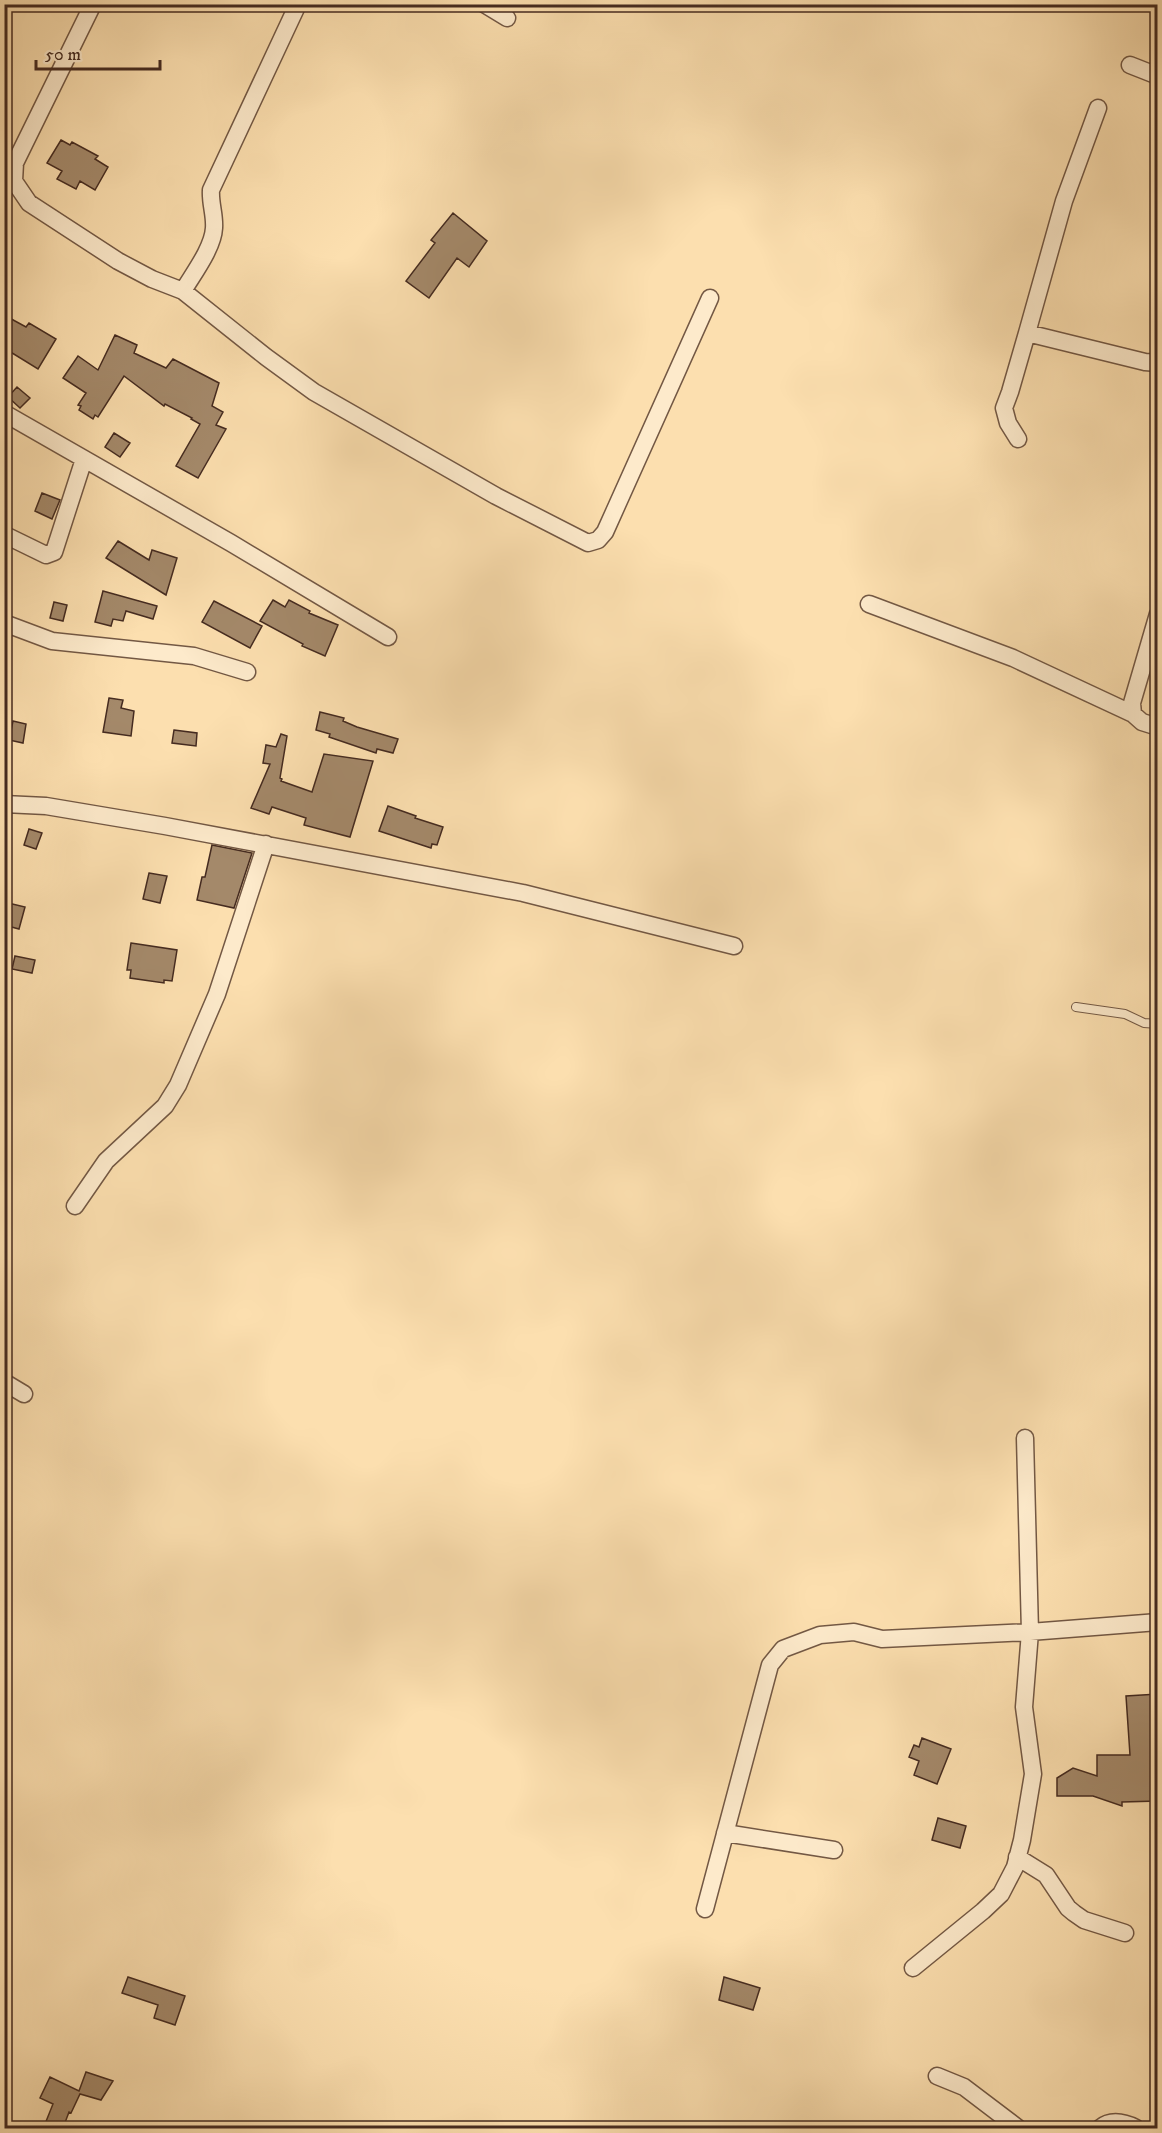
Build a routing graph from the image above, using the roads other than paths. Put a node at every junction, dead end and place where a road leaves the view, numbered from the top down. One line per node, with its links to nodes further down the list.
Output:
1 (93, 4): 8 (street)
2 (298, 4): 8 (street)
3 (484, 4): 4 (street)
4 (507, 18)
5 (1130, 64): 6 (street)
6 (1158, 76)
7 (1098, 108): 10 (street)
8 (183, 291): 9 (street)
9 (710, 298)
10 (1027, 333): 11 (street); 13 (street)
11 (1158, 363)
12 (4, 413): 14 (street)
13 (1018, 439)
14 (84, 459): 15 (street); 19 (street)
15 (7, 536)
16 (869, 604): 21 (street)
17 (1158, 614): 21 (street)
18 (4, 623): 20 (street)
19 (388, 637)
20 (247, 672)
21 (1133, 714): 22 (street)
22 (1158, 727)
23 (4, 804): 24 (street)
24 (266, 844): 25 (street); 28 (street)
25 (734, 946)
26 (1076, 1007): 27 (lane)
27 (1158, 1024)
28 (75, 1206)
29 (4, 1382): 30 (street)
30 (24, 1394)
31 (1025, 1438): 33 (street)
32 (1158, 1622): 33 (street)
33 (1030, 1632): 34 (street); 36 (street)
34 (725, 1833): 35 (street); 37 (street)
35 (834, 1851)
36 (1017, 1857): 38 (street); 39 (street)
37 (705, 1909)
38 (1125, 1934)
39 (913, 1968)
40 (937, 2076): 41 (street)
41 (1018, 2128)
42 (1100, 2128): 43 (street)
43 (1136, 2128)

